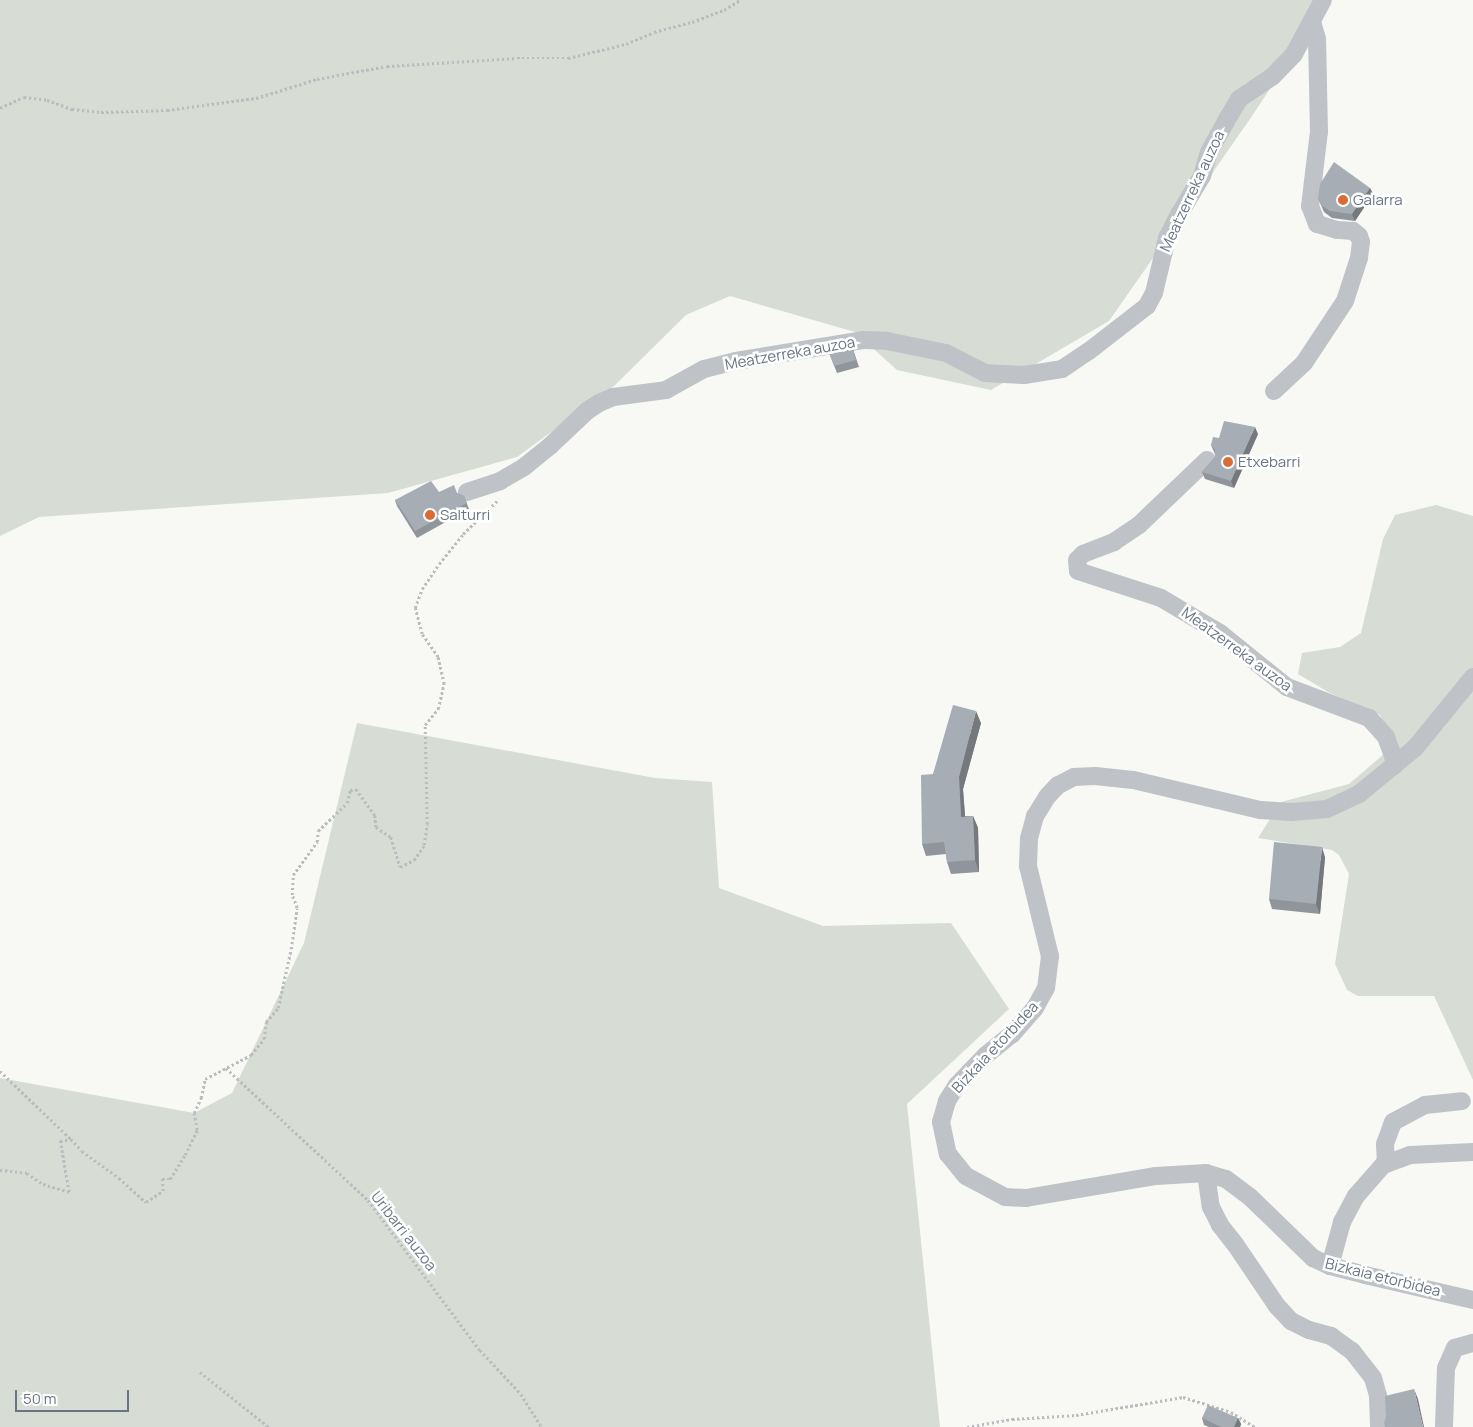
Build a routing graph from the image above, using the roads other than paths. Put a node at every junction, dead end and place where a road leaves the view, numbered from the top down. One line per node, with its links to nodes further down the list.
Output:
1 (1323, 0): 2 (street, Meatzerreka auzoa)
2 (1312, 22): 3 (street); 5 (street, Meatzerreka auzoa)
3 (1274, 391)
4 (1207, 460): 7 (street, Meatzerreka auzoa)
5 (467, 492)
6 (1473, 677): 7 (street, Bizkaia etorbidea)
7 (1394, 766): 11 (street, Bizkaia etorbidea)
8 (1462, 1101): 10 (street)
9 (1473, 1152): 10 (street)
10 (1386, 1164): 12 (street)
11 (1206, 1174): 12 (street, Bizkaia etorbidea); 15 (street)
12 (1330, 1266): 13 (street, Bizkaia etorbidea)
13 (1473, 1300)
14 (1473, 1343): 16 (street)
15 (1379, 1427)
16 (1444, 1427)

